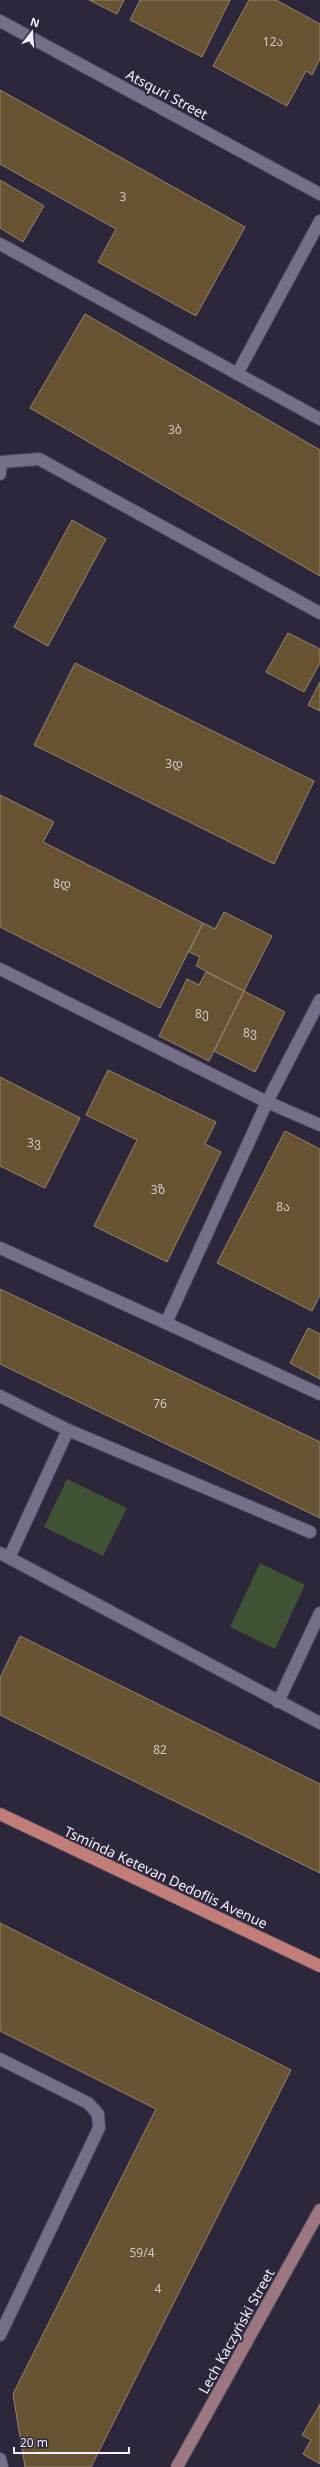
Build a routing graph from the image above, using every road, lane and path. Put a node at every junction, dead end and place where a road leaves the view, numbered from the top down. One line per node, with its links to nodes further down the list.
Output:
1 (0, 21): 2 (street, Atsquri Street)
2 (320, 194)
3 (320, 221): 5 (street)
4 (0, 244): 5 (street)
5 (237, 374): 6 (street)
6 (320, 419)
7 (0, 474): 8 (street)
8 (320, 613)
9 (0, 969): 11 (street)
10 (320, 1000): 11 (street)
11 (267, 1102): 12 (street); 14 (street)
12 (320, 1125)
13 (0, 1248): 14 (street)
14 (166, 1323): 15 (street)
15 (320, 1394)
16 (0, 1396): 17 (street)
17 (68, 1430): 18 (street); 19 (street)
18 (310, 1532)
19 (4, 1556): 21 (street)
20 (320, 1613): 21 (street)
21 (278, 1702): 22 (street)
22 (320, 1723)
23 (0, 1814): 24 (main road, Tsminda Ketevan Dedoflis Avenue)
24 (320, 1966)
25 (0, 2059): 27 (street)
26 (320, 2210): 30 (main road, Lech Kaczyński Street)
27 (0, 2335)
28 (0, 2459): 29 (street)
29 (2, 2467)
30 (177, 2467)

